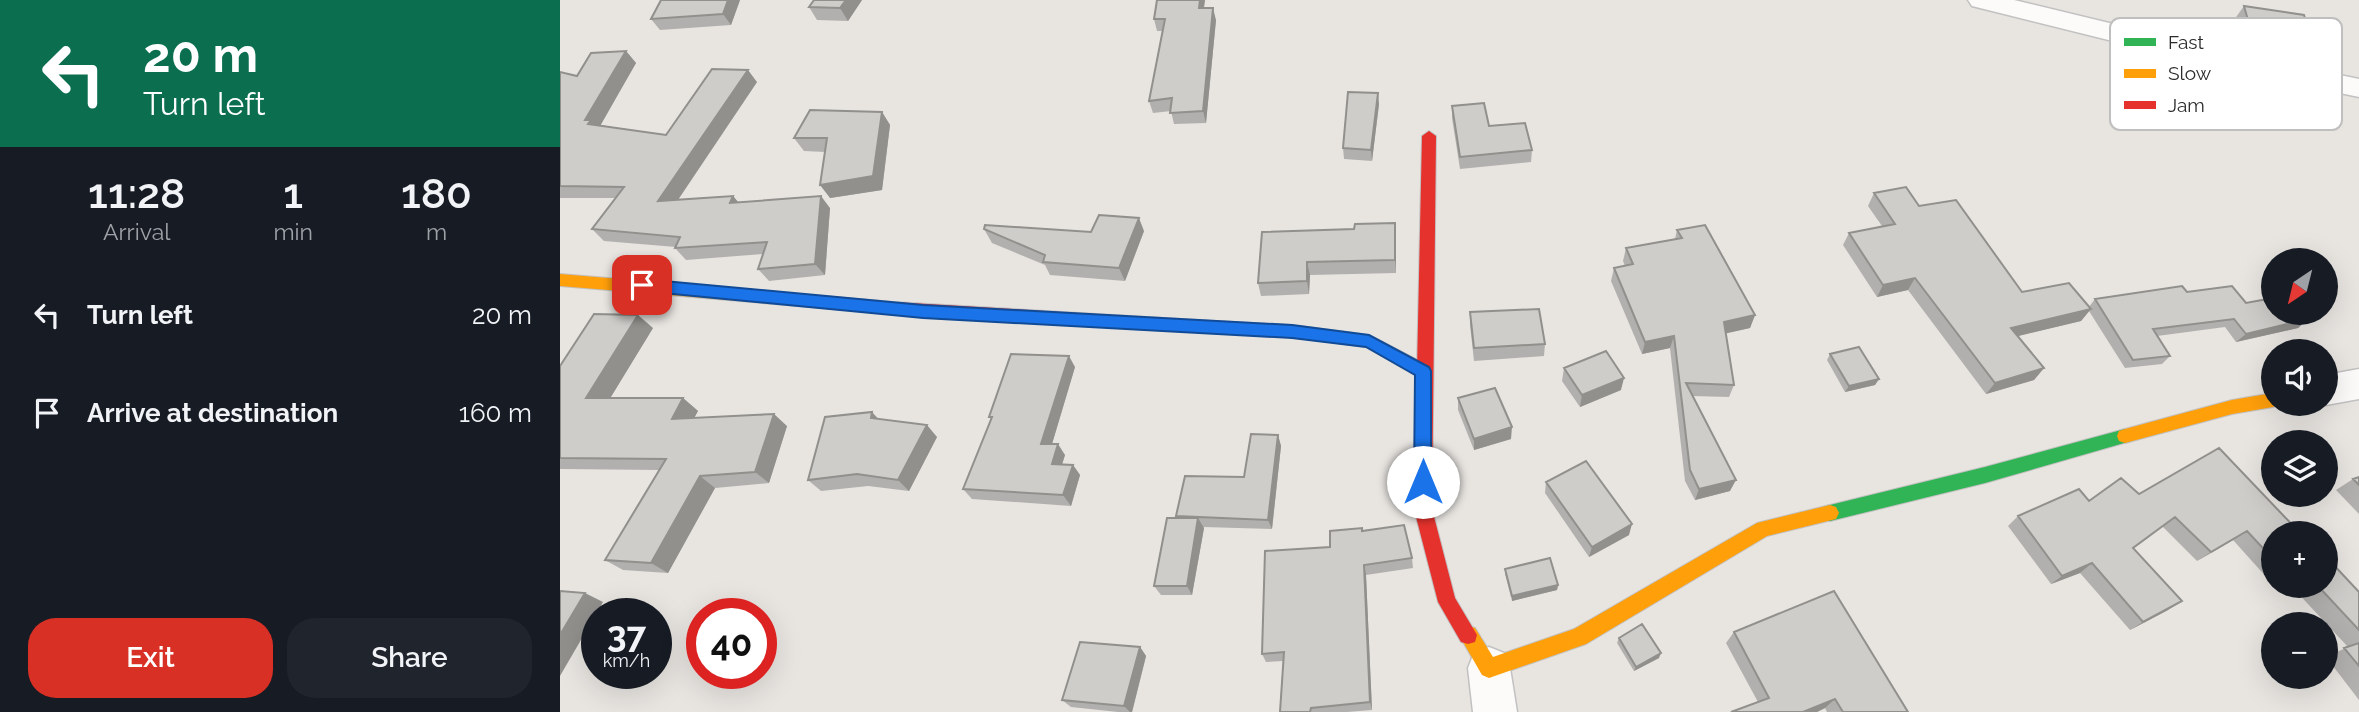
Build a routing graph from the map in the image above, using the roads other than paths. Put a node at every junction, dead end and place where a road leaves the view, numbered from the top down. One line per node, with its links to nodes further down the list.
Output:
1 (1981, 0): 2 (street)
2 (2110, 32)
3 (1429, 136): 5 (street)
4 (560, 280): 5 (street)
5 (1423, 371): 9 (street)
6 (2359, 384): 7 (street)
7 (2338, 388)
8 (2261, 402): 9 (street)
9 (1489, 668): 10 (street)
10 (1495, 712)

